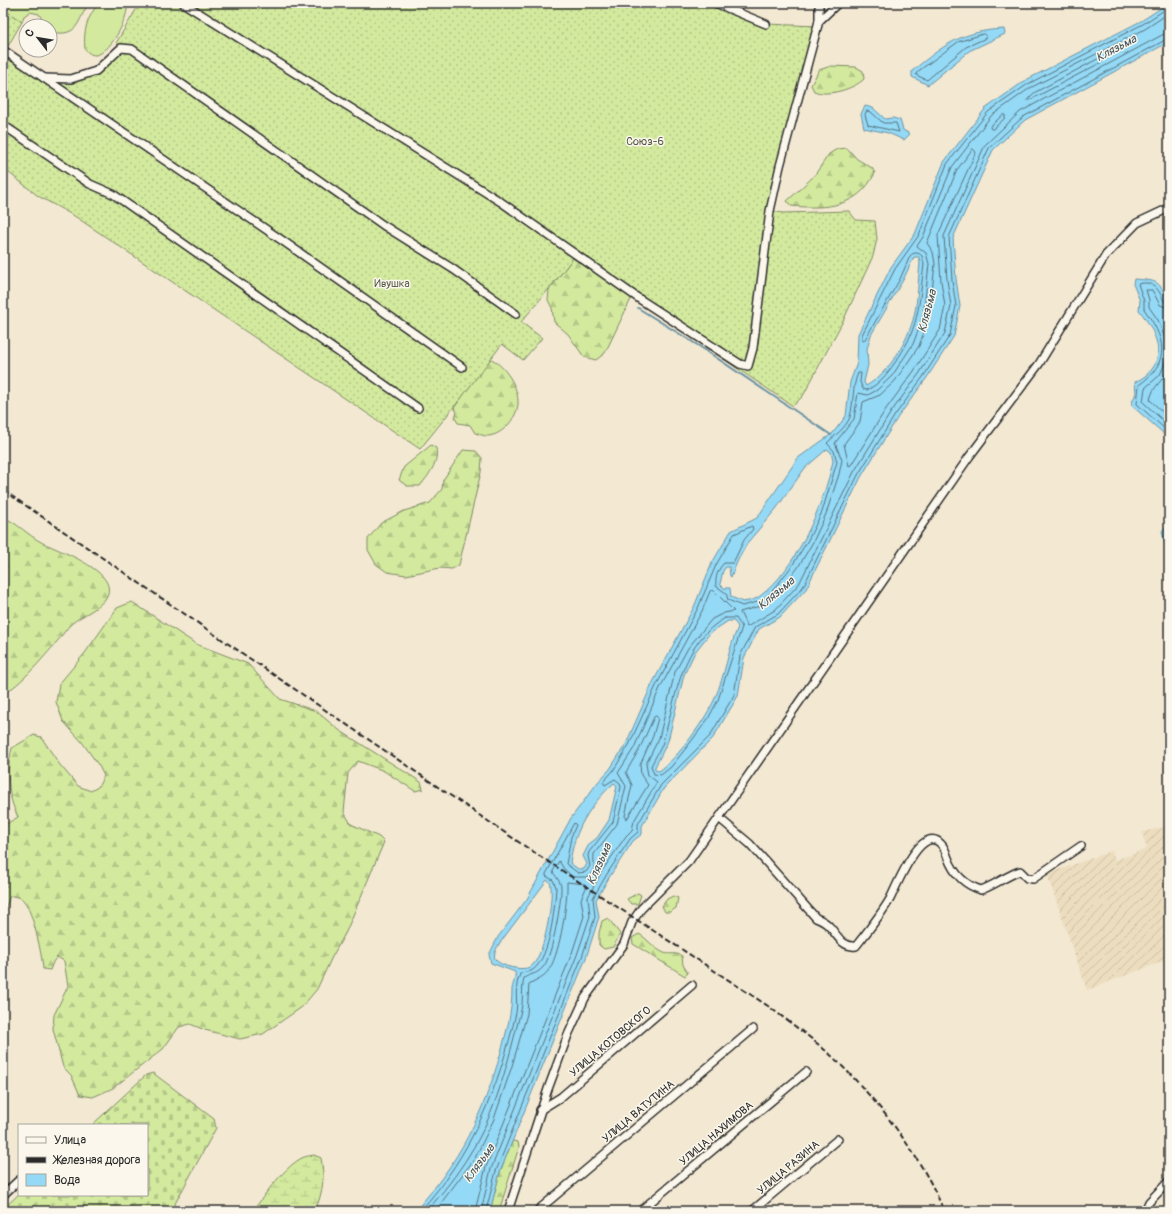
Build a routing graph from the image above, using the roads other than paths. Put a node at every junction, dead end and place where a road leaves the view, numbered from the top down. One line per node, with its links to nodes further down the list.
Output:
1 (183, 3): 5 (street)
2 (715, 3): 6 (street)
3 (819, 3): 5 (street)
4 (838, 3): 5 (street)
5 (819, 21)
6 (766, 24)
7 (3, 50): 8 (street)
8 (44, 78): 11 (street); 12 (street)
9 (3, 124): 13 (street)
10 (1169, 208): 14 (street)
11 (516, 314)
12 (462, 368)
13 (418, 408)
14 (719, 818): 15 (street); 19 (street)
15 (1081, 846)
16 (692, 985): 19 (street, УЛИЦА КОТОВСКОГО)
17 (753, 1029): 25 (street, УЛИЦА ВАТУТИНА)
18 (806, 1072): 26 (street, УЛИЦА НАХИМОВА)
19 (540, 1110): 24 (street)
20 (838, 1139): 27 (street, УЛИЦА РАЗИНА)
21 (18, 1181): 23 (street)
22 (1169, 1181): 28 (street)
23 (3, 1195)
24 (508, 1211)
25 (537, 1211)
26 (640, 1211)
27 (752, 1211)
28 (1145, 1211)

